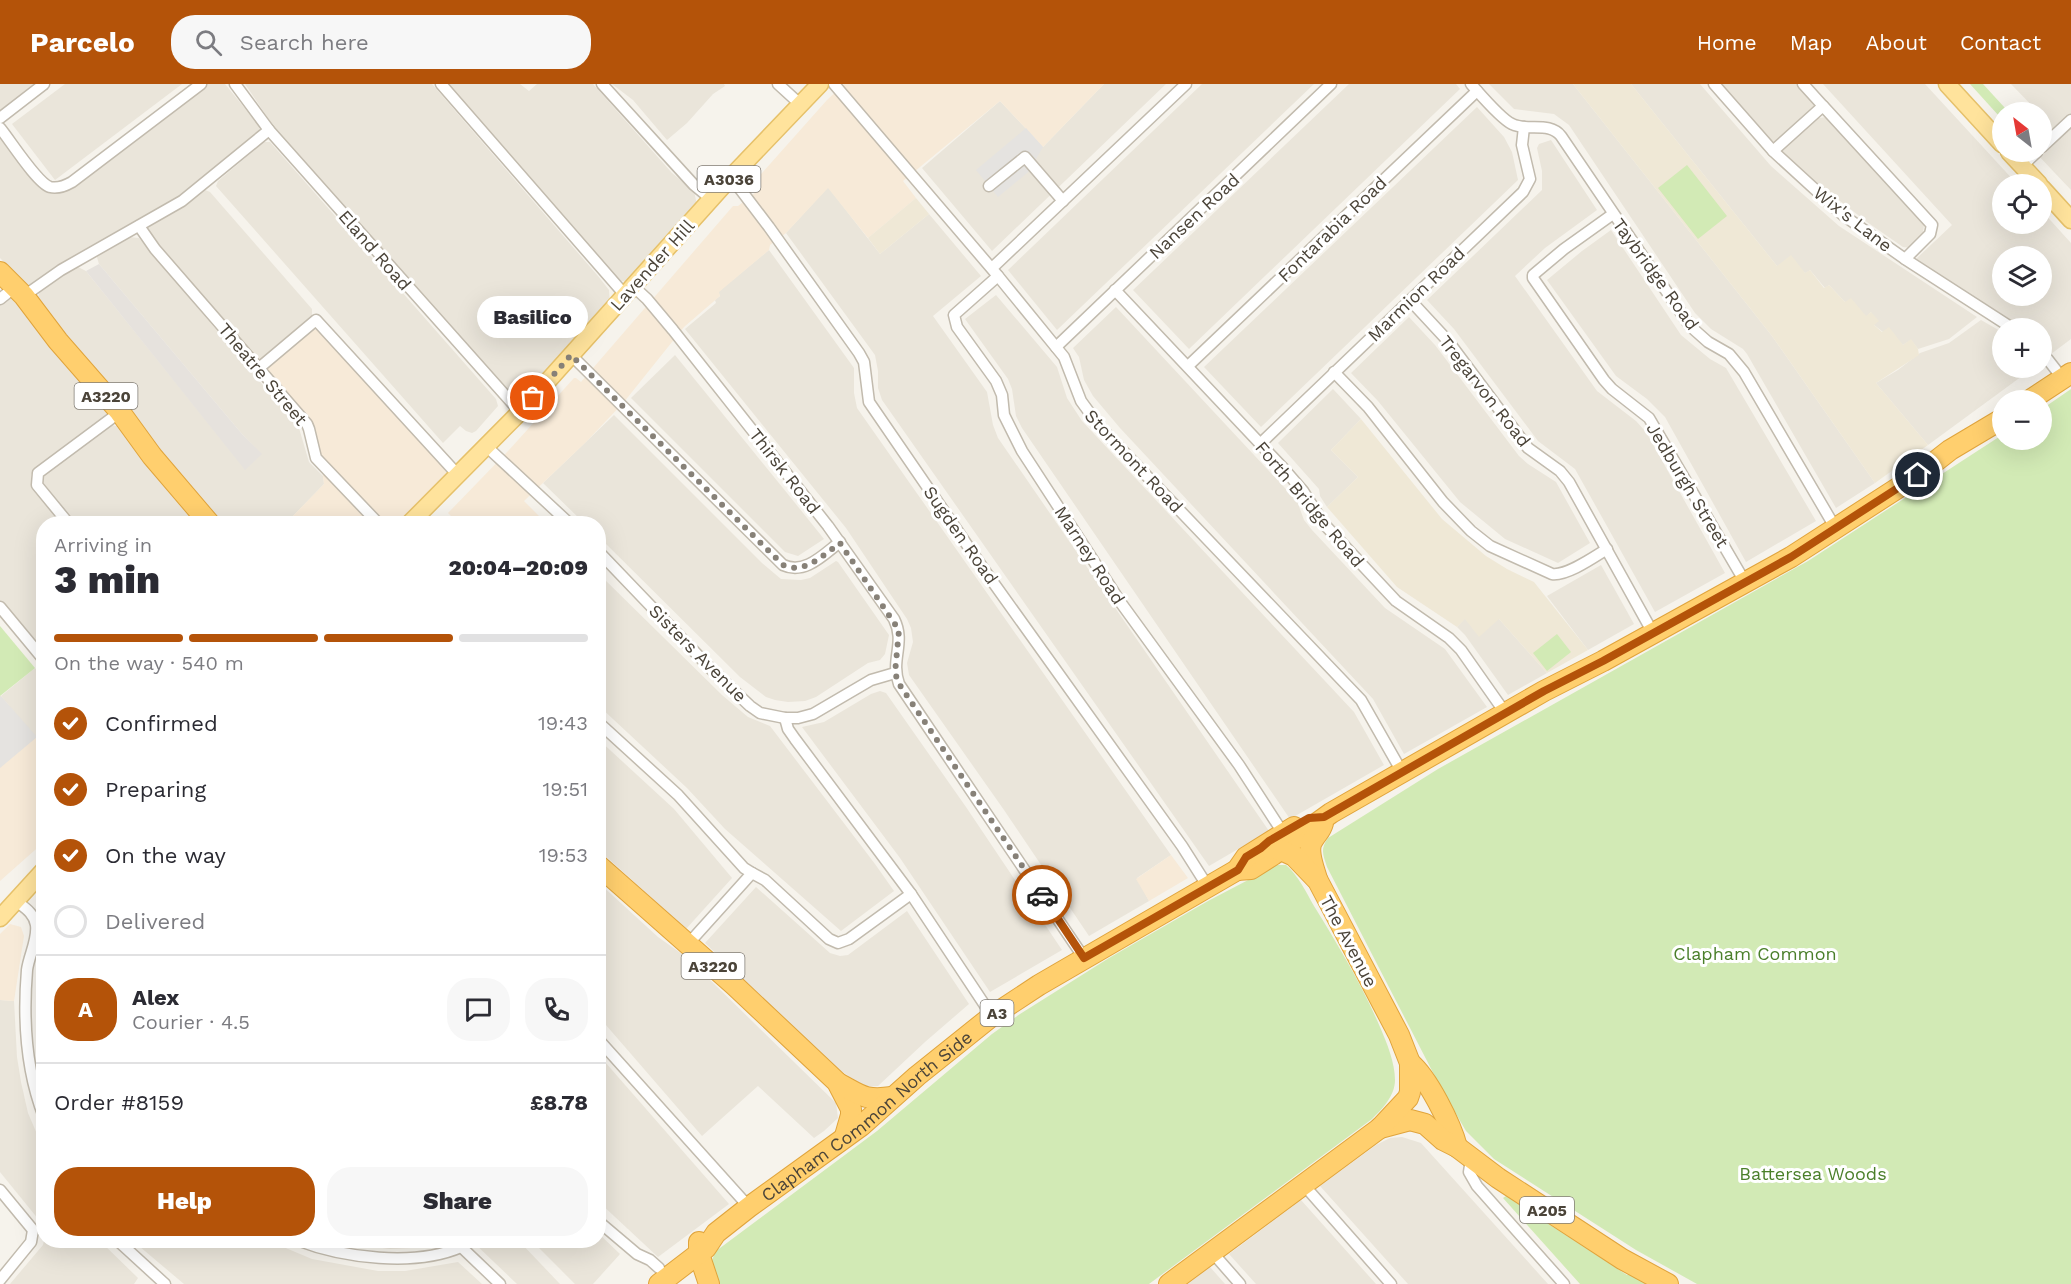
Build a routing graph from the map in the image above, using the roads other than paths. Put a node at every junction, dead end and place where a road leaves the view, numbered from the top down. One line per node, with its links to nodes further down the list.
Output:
1 (44, 84): 17 (street)
2 (201, 84): 20 (street)
3 (235, 84): 21 (street, Eland Road)
4 (441, 84): 42 (street, Thirsk Road)
5 (602, 84): 31 (street)
6 (778, 84): 15 (street)
7 (820, 84): 15 (main road, Lavender Hill / A3036)
8 (834, 84): 39 (street, Stormont Road)
9 (1186, 84): 33 (street)
10 (1331, 84): 40 (street, Nansen Road)
11 (1714, 84): 24 (street, Wix's Lane)
12 (1803, 84): 16 (street)
13 (1947, 84): 22 (main road)
14 (1474, 87): 19 (street, Taybridge Road); 49 (street, Fontarabia Road)
15 (801, 105): 29 (main road, Lavender Hill / A3036)
16 (1822, 106): 24 (street); 37 (street)
17 (0, 118)
18 (2071, 120): 23 (street)
19 (1524, 127): 34 (street, Taybridge Road); 44 (street, Marmion Road)
20 (0, 128)
21 (269, 130): 36 (street); 55 (street, Eland Road)
22 (1992, 133)
23 (2052, 138)
24 (1773, 151): 37 (street, Wix's Lane)
25 (2019, 162): 27 (main road)
26 (2025, 162): 27 (street)
27 (2022, 165): 28 (main road)
28 (2030, 174)
29 (731, 177): 31 (main road, Lavender Hill / A3036); 84 (street, Sugden Road)
30 (989, 186): 33 (street)
31 (711, 199): 42 (main road, Lavender Hill / A3036)
32 (2052, 199): 35 (main road)
33 (1063, 201): 39 (street)
34 (1613, 214): 65 (street, Taybridge Road); 69 (street, Jedburgh Street)
35 (2071, 220)
36 (139, 226): 41 (street); 50 (street, Theatre Street)
37 (1905, 259): 45 (street, Wix's Lane)
38 (0, 272): 41 (highway, A3220)
39 (995, 272): 46 (street, Stormont Road); 79 (street, Marney Road)
40 (1115, 290): 46 (street, Nansen Road); 49 (street, Forth Bridge Road)
41 (20, 291): 43 (street); 54 (highway, A3220)
42 (629, 291): 47 (main road, Lavender Hill / A3036); 66 (street, Thirsk Road)
43 (0, 299)
44 (1410, 300): 51 (street, Marmion Road); 67 (street, Tregarvon Road)
45 (1996, 318)
46 (1056, 347): 77 (street, Stormont Road)
47 (571, 355): 55 (main road, Lavender Hill / A3036); 66 (street)
48 (2052, 362): 52 (street)
49 (1188, 366): 57 (street, Forth Bridge Road)
50 (259, 368): 59 (street); 62 (street, Theatre Street)
51 (1334, 372): 57 (street, Marmion Road); 67 (street)
52 (2067, 376): 53 (highway)
53 (2045, 390)
54 (120, 412): 60 (street); 61 (highway, A3220)
55 (520, 412): 58 (main road, Lavender Hill / A3036)
56 (1992, 425): 65 (highway)
57 (1260, 444): 74 (street, Forth Bridge Road)
58 (486, 446): 59 (main road, Lavender Hill / A3036); 64 (street)
59 (457, 474): 63 (main road, Lavender Hill / A3036)
60 (62, 516)
61 (203, 516)
62 (371, 516)
63 (418, 516)
64 (561, 516)
65 (1836, 529): 69 (highway)
66 (840, 543): 73 (street, Thirsk Road)
67 (1607, 549): 71 (street, Tregarvon Road)
68 (606, 559): 75 (street, Sisters Avenue)
69 (1745, 582): 71 (highway)
70 (0, 607): 72 (street)
71 (1653, 633): 74 (highway)
72 (36, 650)
73 (895, 673): 75 (street, Sisters Avenue); 91 (street)
74 (1506, 714): 77 (highway)
75 (785, 718): 85 (street)
76 (606, 729): 81 (street)
77 (1402, 772): 78 (highway)
78 (1324, 817): 79 (highway, Clapham Common North Side); 83 (highway)
79 (1275, 844): 83 (highway, The Avenue); 84 (highway, Clapham Common North Side / A3)
80 (606, 872): 90 (highway, A3220)
81 (752, 873): 85 (street); 90 (street)
82 (36, 879): 86 (main road)
83 (1318, 881): 94 (highway, The Avenue)
84 (1208, 887): 91 (highway, Clapham Common North Side / A3)
85 (911, 894): 92 (street)
86 (16, 901): 87 (main road); 88 (street)
87 (0, 918)
88 (36, 925)
89 (36, 944): 96 (street)
90 (688, 944): 95 (highway, A3220)
91 (1084, 958): 92 (highway, Clapham Common North Side / A3)
92 (992, 1016): 97 (highway, Clapham Common North Side / A3)
93 (606, 1048): 103 (street)
94 (1410, 1063): 98 (highway); 100 (highway)
95 (837, 1082): 97 (highway, A3220); 99 (highway, A3220)
96 (36, 1091)
97 (892, 1097): 99 (highway, Clapham Common North Side / A3)
98 (1380, 1128): 100 (highway, A205); 101 (highway)
99 (844, 1136): 103 (highway, Clapham Common North Side / A3)
100 (1464, 1153): 121 (street); 122 (highway, A205)
101 (1303, 1184): 110 (highway); 120 (street)
102 (0, 1190): 112 (street)
103 (749, 1207): 105 (highway, Clapham Common North Side / A3)
104 (606, 1228): 111 (street)
105 (700, 1243): 111 (highway, A3); 117 (highway)
106 (124, 1248): 113 (street)
107 (319, 1248): 108 (street)
108 (448, 1248)
109 (462, 1248): 115 (street)
110 (1212, 1252): 118 (highway); 119 (street)
111 (663, 1275): 116 (highway, A3); 117 (highway)
112 (0, 1280)
113 (152, 1280): 114 (street)
114 (165, 1284)
115 (500, 1284)
116 (645, 1284)
117 (708, 1284)
118 (1169, 1284)
119 (1240, 1284)
120 (1391, 1284)
121 (1564, 1284)
122 (1668, 1284)

